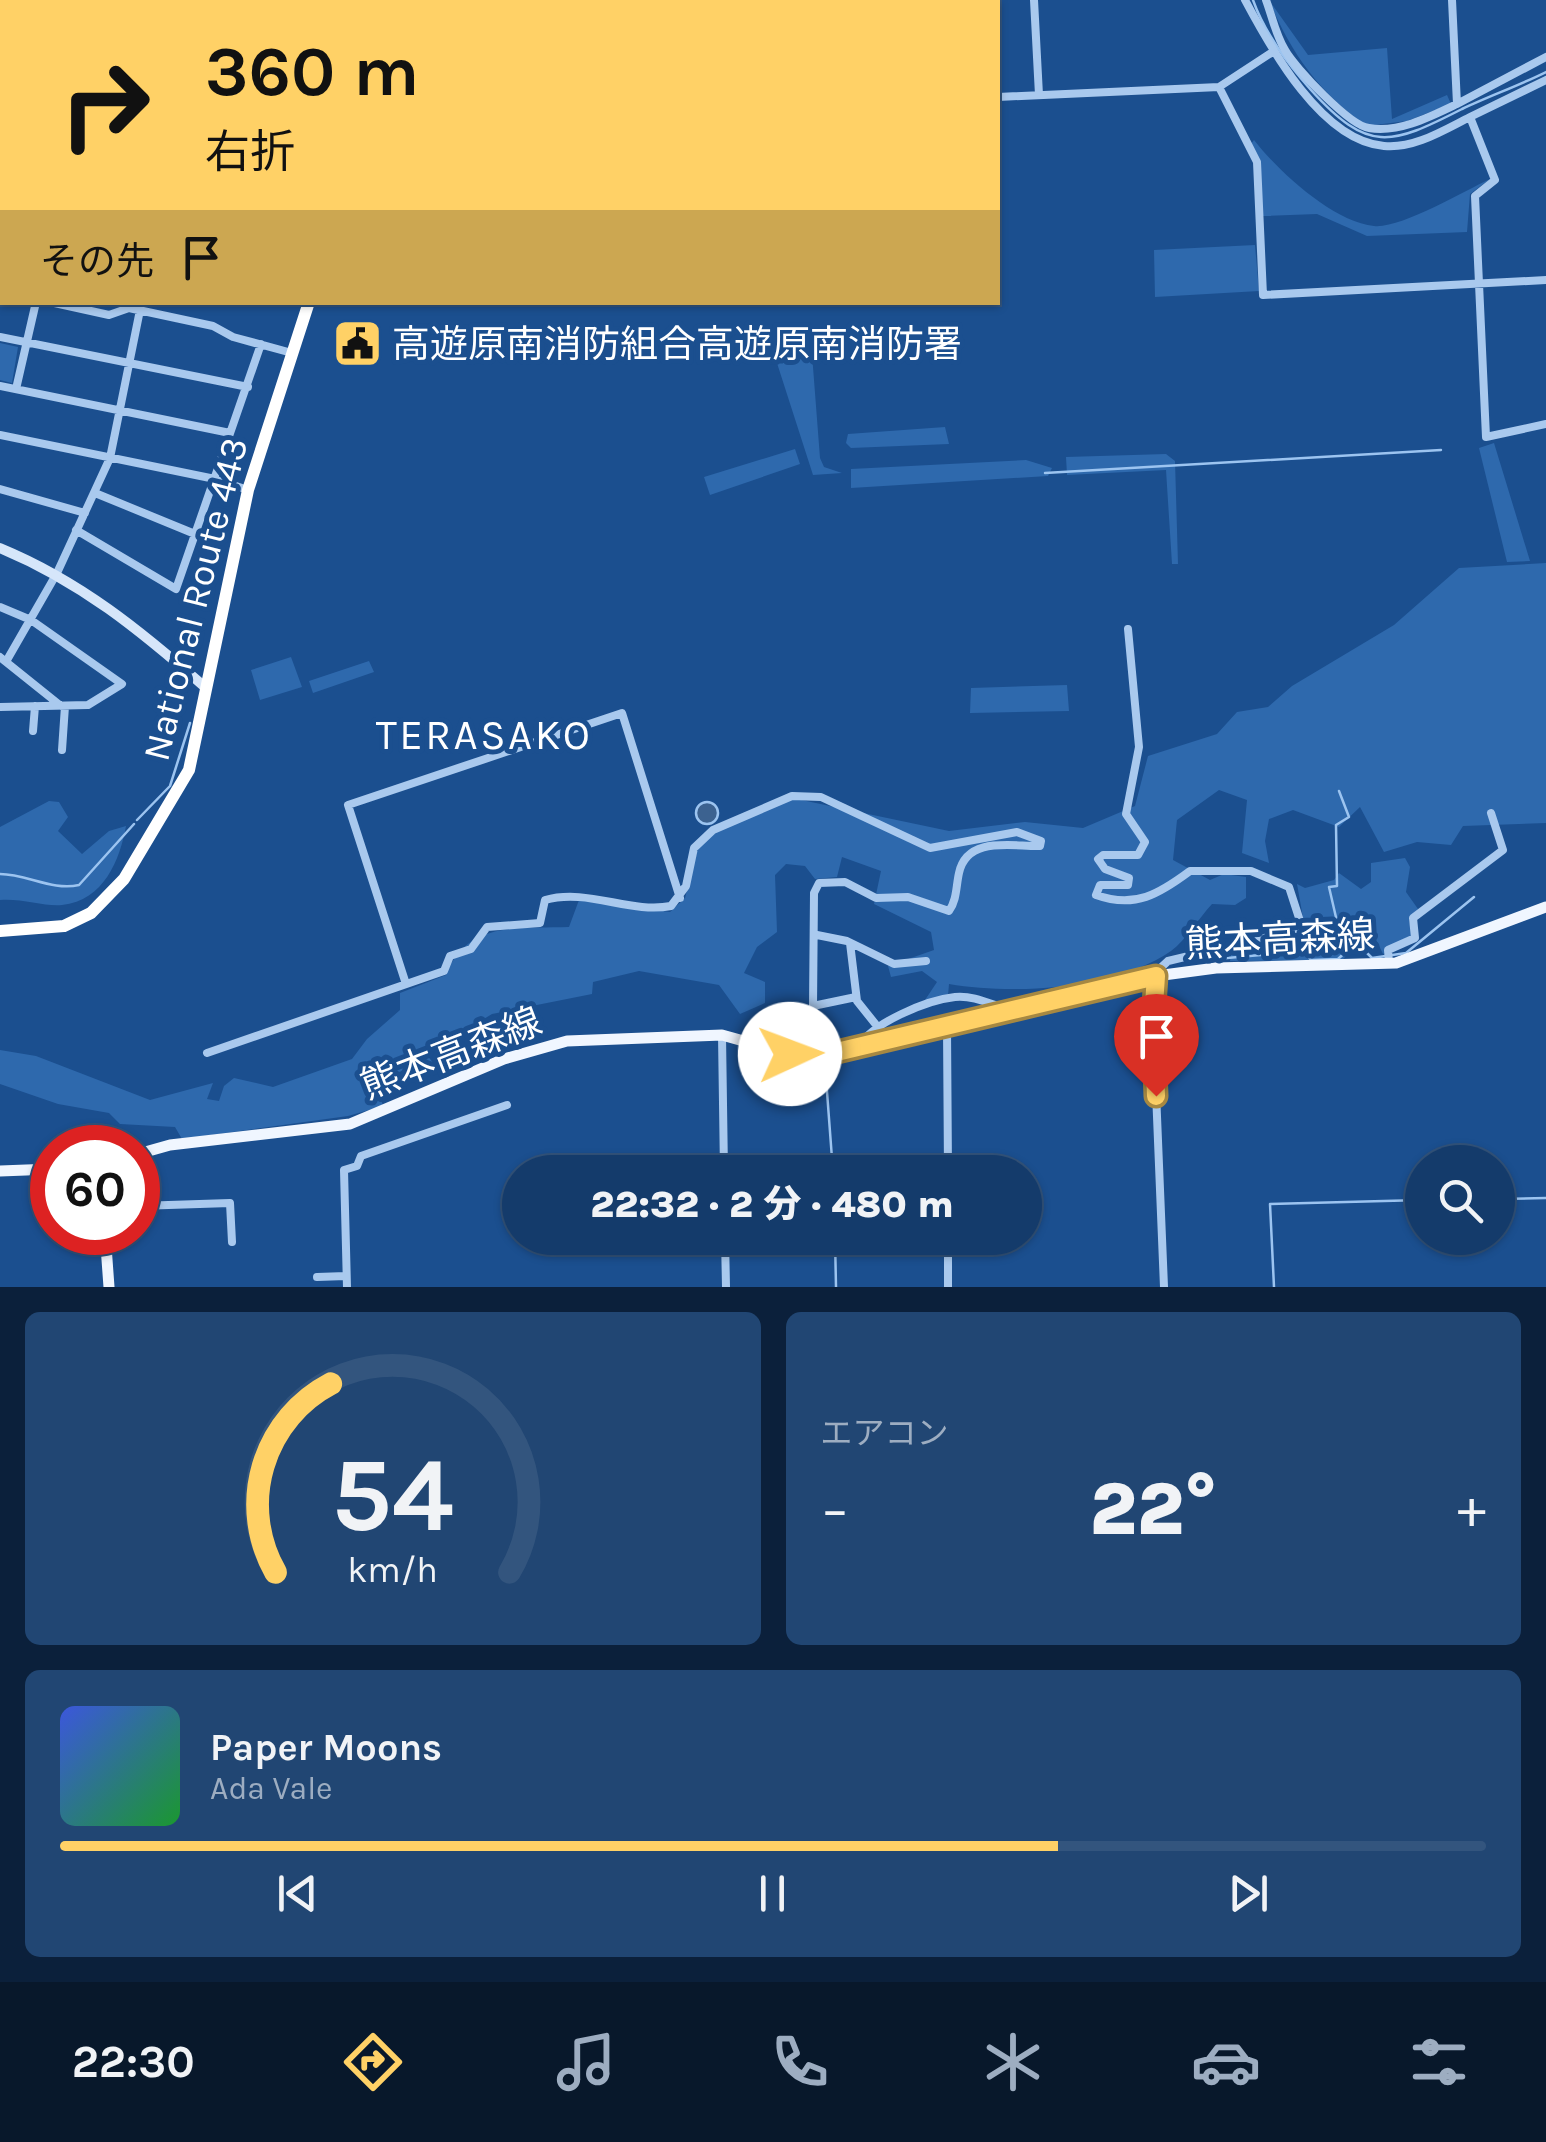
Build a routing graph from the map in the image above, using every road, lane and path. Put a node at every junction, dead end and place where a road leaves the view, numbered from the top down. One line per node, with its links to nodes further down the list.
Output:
1 (1034, 0): 10 (street)
2 (1245, 0): 6 (street)
3 (1266, 0): 5 (street)
4 (1452, 0): 12 (street)
5 (1283, 47): 6 (street); 12 (street)
6 (1273, 52): 9 (street); 13 (street)
7 (1546, 57): 12 (street)
8 (1546, 80): 13 (street)
9 (1218, 87): 10 (street); 15 (street)
10 (1039, 95): 11 (street)
11 (1000, 97)
12 (1457, 104)
13 (1470, 117): 15 (street)
14 (1546, 280): 15 (street)
15 (1477, 284): 29 (street)
16 (35, 305): 21 (street)
17 (64, 305): 19 (street)
18 (308, 305): 23 (highway, National Route 443)
19 (140, 310): 22 (street); 24 (street)
20 (0, 337): 21 (street)
21 (26, 343): 24 (street); 27 (street)
22 (261, 344): 23 (street); 26 (street)
23 (292, 353): 35 (highway, National Route 443)
24 (129, 363): 26 (street); 28 (street)
25 (0, 386): 27 (street)
26 (248, 387): 30 (street)
27 (16, 388): 28 (street)
28 (120, 411): 30 (street); 32 (street)
29 (1546, 424)
30 (230, 434): 33 (street)
31 (0, 435): 32 (street)
32 (110, 458): 33 (street); 36 (street)
33 (215, 479): 35 (street); 39 (street)
34 (0, 489): 37 (street)
35 (248, 490): 46 (highway, National Route 443)
36 (95, 493): 37 (street); 39 (street)
37 (85, 513): 38 (street)
38 (76, 530): 39 (street); 41 (street)
39 (195, 534)
40 (0, 548): 41 (street)
41 (57, 573): 43 (street); 47 (street)
42 (0, 607): 43 (street)
43 (31, 620): 45 (street); 50 (street)
44 (1128, 628): 62 (street)
45 (4, 658): 50 (street)
46 (211, 661): 47 (street); 48 (highway, National Route 443)
47 (183, 668): 48 (street)
48 (206, 688): 57 (highway, National Route 443)
49 (36, 706): 50 (street); 51 (street); 52 (street)
50 (63, 706): 53 (street)
51 (0, 707)
52 (34, 731)
53 (62, 750)
54 (1491, 814): 61 (street)
55 (680, 898): 58 (street); 63 (street); 63 (street)
56 (1546, 908): 61 (main road, 熊本高森線)
57 (0, 931)
58 (817, 935): 59 (street); 65 (street)
59 (850, 943): 60 (street); 64 (street)
60 (926, 961)
61 (1389, 964): 62 (main road, 熊本高森線)
62 (1153, 977): 66 (main road, 熊本高森線); 90 (street)
63 (406, 984): 71 (street)
64 (856, 998): 65 (street); 67 (street)
65 (813, 1006): 72 (street)
66 (1014, 1012): 67 (street); 68 (main road, 熊本高森線)
67 (877, 1026): 70 (street)
68 (947, 1028): 70 (main road, 熊本高森線); 76 (street)
69 (722, 1035): 72 (main road, 熊本高森線); 74 (main road, 熊本高森線); 75 (street)
70 (858, 1048): 72 (main road, 熊本高森線)
71 (206, 1053)
72 (820, 1056)
73 (507, 1105): 84 (street)
74 (160, 1148)
75 (724, 1155)
76 (948, 1155)
77 (30, 1170): 78 (main road)
78 (0, 1171)
79 (160, 1205): 80 (street)
80 (232, 1242)
81 (107, 1255): 86 (main road)
82 (725, 1255): 88 (street)
83 (948, 1255): 89 (street)
84 (346, 1276): 85 (street); 87 (street)
85 (317, 1277)
86 (109, 1287)
87 (346, 1287)
88 (726, 1287)
89 (948, 1287)
90 (1164, 1287)

